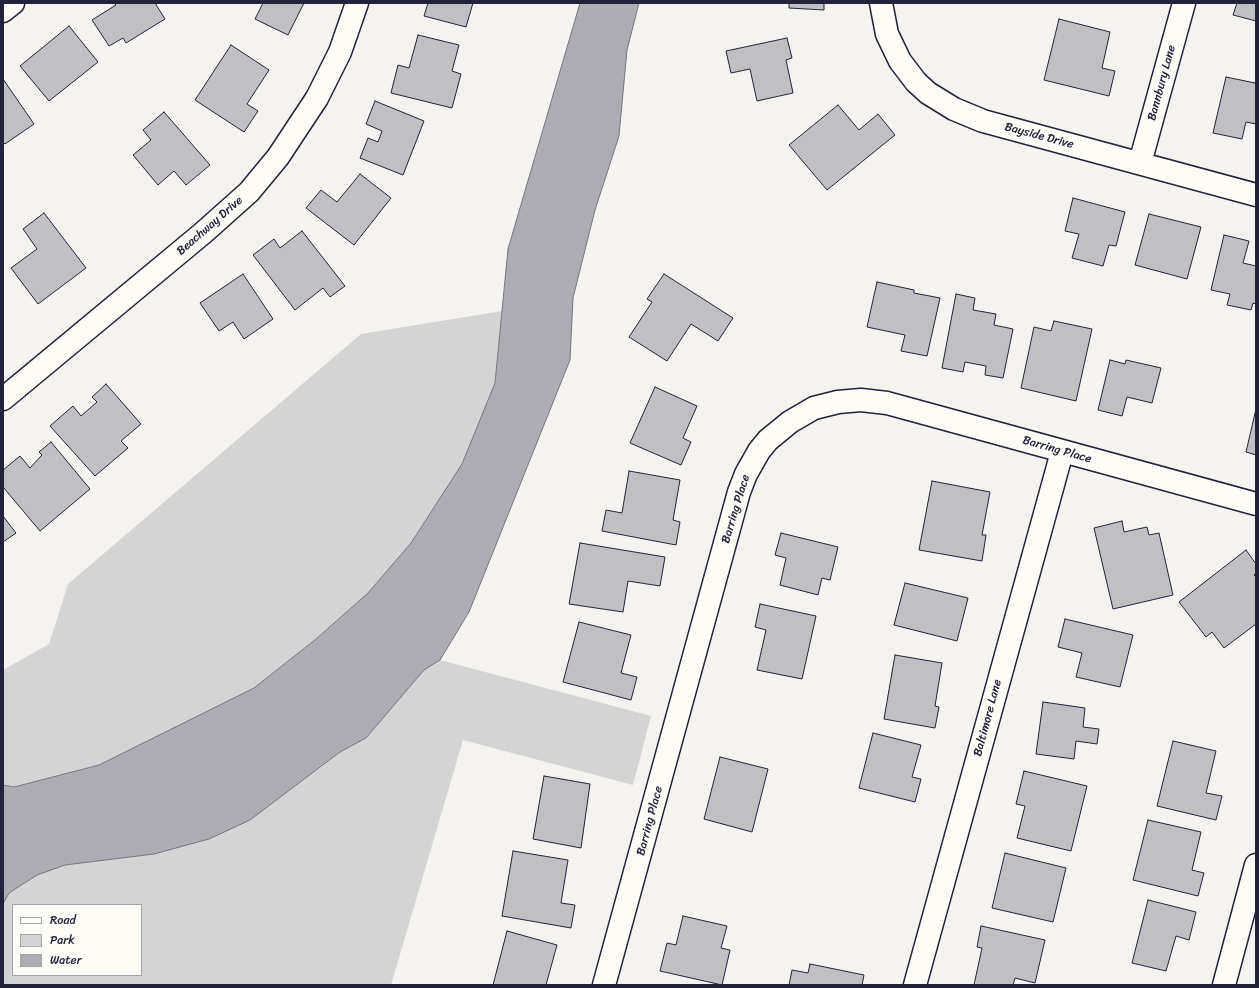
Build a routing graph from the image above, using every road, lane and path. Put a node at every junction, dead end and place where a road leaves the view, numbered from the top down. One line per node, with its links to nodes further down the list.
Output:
1 (13, 3): 5 (street)
2 (357, 3): 8 (street, Beachway Drive)
3 (881, 3): 6 (street, Bayside Drive)
4 (1184, 3): 6 (street, Bannbury Lane)
5 (3, 11)
6 (1140, 163): 7 (street, Bayside Drive)
7 (1256, 195)
8 (3, 400)
9 (1062, 452): 10 (street, Barring Place); 12 (street, Barring Place); 13 (street, Baltimore Lane)
10 (1256, 504)
11 (1256, 865): 14 (street)
12 (604, 985)
13 (914, 985)
14 (1224, 985)

